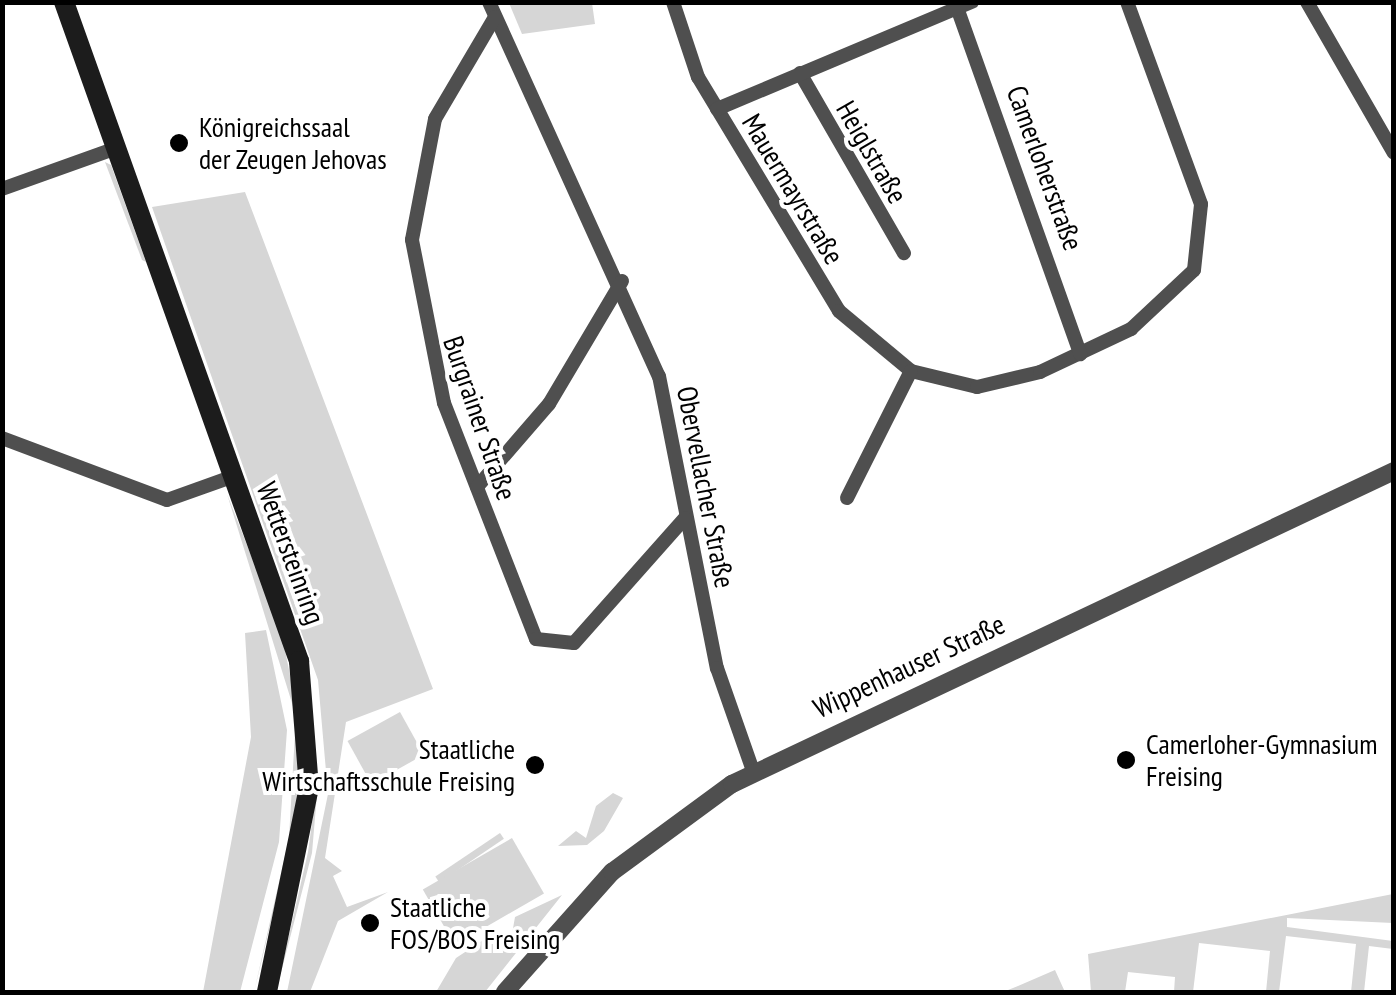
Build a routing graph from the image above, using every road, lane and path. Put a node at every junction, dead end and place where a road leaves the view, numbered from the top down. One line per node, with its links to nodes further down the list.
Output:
1 (64, 2): 10 (main road, Wettersteinring)
2 (673, 2): 9 (street, Mauermayrstraße)
3 (972, 2): 6 (street)
4 (1127, 2): 15 (street, Mauermayrstraße)
5 (1307, 2): 11 (street)
6 (956, 6): 8 (street); 15 (street, Camerloherstraße)
7 (492, 10): 14 (street, Obervellacher Straße); 20 (street, Burgrainer Straße)
8 (800, 74): 9 (street); 13 (street, Heiglstraße)
9 (717, 109): 16 (street, Mauermayrstraße)
10 (114, 148): 12 (street); 19 (main road, Wettersteinring)
11 (1394, 153)
12 (2, 189)
13 (904, 253)
14 (622, 281): 20 (street); 22 (street, Obervellacher Straße)
15 (1080, 354): 16 (street, Mauermayrstraße)
16 (911, 372): 21 (street)
17 (2, 438): 19 (street)
18 (1394, 471): 23 (street, Wippenhauser Straße)
19 (234, 476): 24 (main road, Wettersteinring)
20 (477, 488): 22 (street, Burgrainer Straße)
21 (847, 498)
22 (685, 518): 23 (street, Obervellacher Straße)
23 (754, 771): 25 (street, Wippenhauser Straße)
24 (267, 992)
25 (505, 992)

